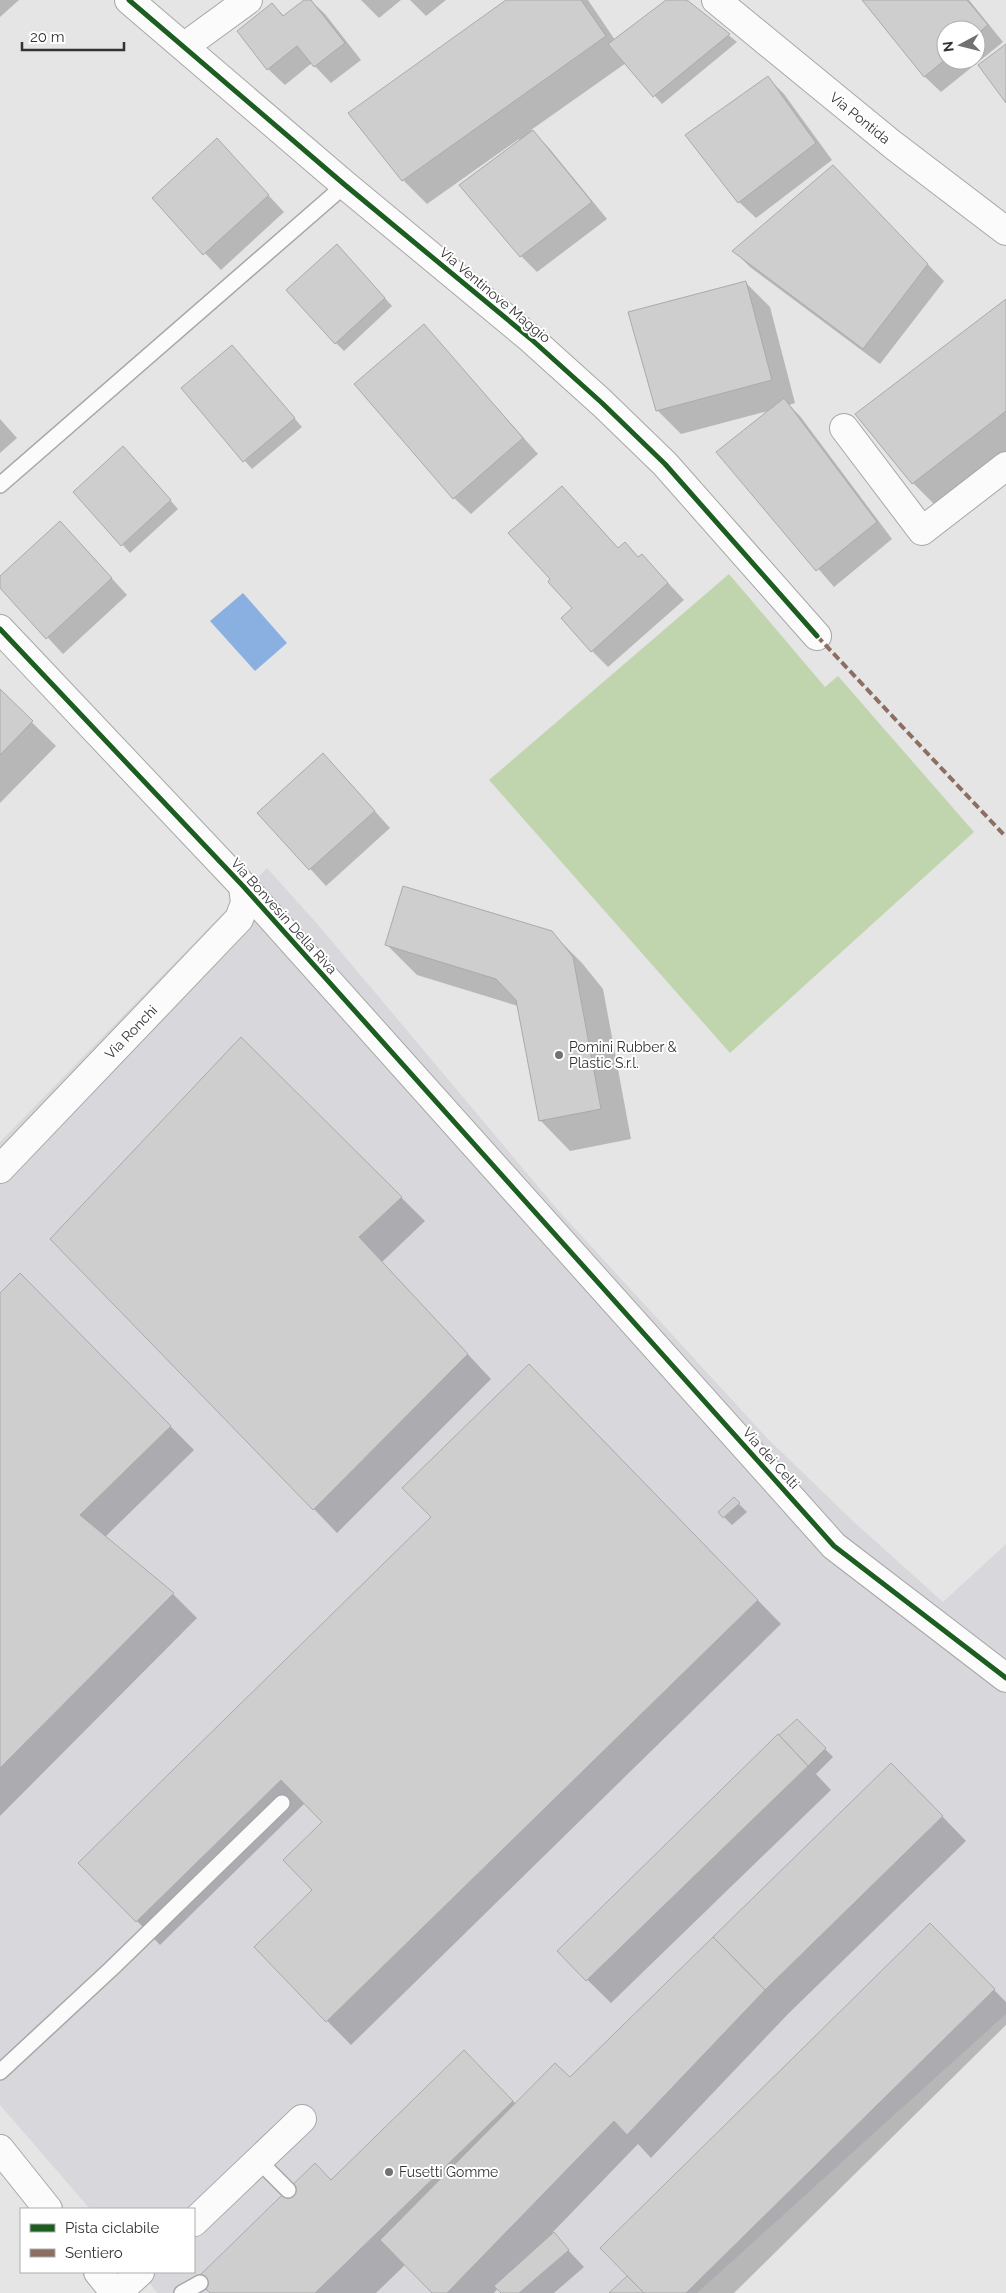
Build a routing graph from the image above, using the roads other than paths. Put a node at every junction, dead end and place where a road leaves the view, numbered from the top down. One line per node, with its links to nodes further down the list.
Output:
1 (129, 0): 4 (street, Via Ventinove Maggio)
2 (248, 0): 4 (street)
3 (716, 0): 6 (street, Via Pontida)
4 (185, 46): 5 (street, Via Ventinove Maggio)
5 (345, 185): 9 (lane); 11 (street, Via Ventinove Maggio)
6 (1006, 231)
7 (844, 428): 8 (street)
8 (1006, 466)
9 (0, 485)
10 (0, 629): 12 (street, Via Bonvesin Della Riva)
11 (817, 636)
12 (243, 886): 13 (street, Via Ronchi); 14 (street, Via Bonvesin Della Riva)
13 (0, 1169)
14 (545, 1224): 15 (street, Via dei Celti)
15 (1006, 1678)
16 (282, 1803): 17 (lane)
17 (0, 2072)
18 (302, 2119): 20 (street)
19 (0, 2148): 22 (street)
20 (259, 2161): 21 (lane); 23 (street)
21 (288, 2190)
22 (47, 2208)
23 (195, 2221)
24 (99, 2273): 27 (street)
25 (139, 2273): 27 (street)
26 (200, 2283): 28 (lane)
27 (116, 2293)
28 (182, 2293)

